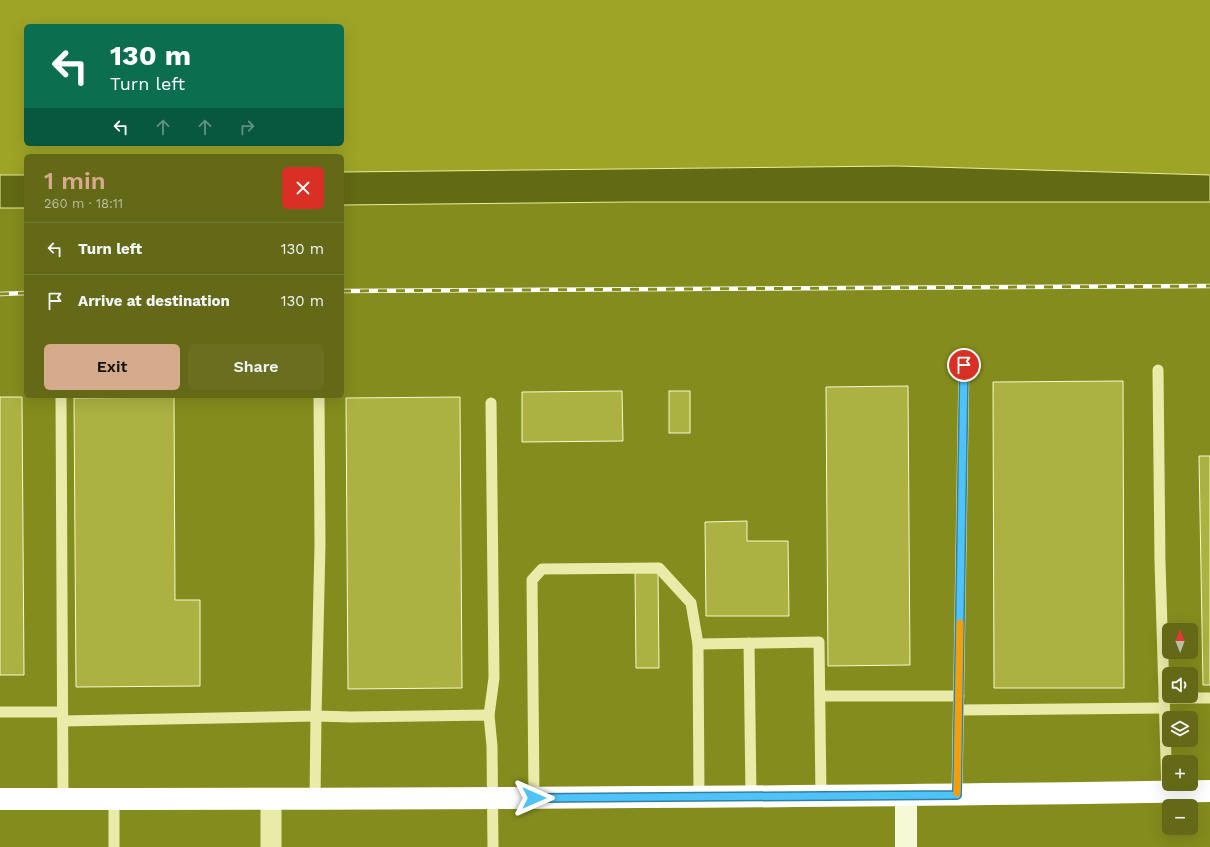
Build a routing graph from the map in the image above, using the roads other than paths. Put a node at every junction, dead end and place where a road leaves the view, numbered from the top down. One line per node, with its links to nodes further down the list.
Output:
1 (964, 365): 10 (lane)
2 (1158, 370): 8 (lane)
3 (61, 398): 17 (lane)
4 (318, 398): 18 (lane)
5 (491, 403): 16 (lane)
6 (749, 643): 7 (lane); 9 (lane); 25 (lane)
7 (698, 644): 24 (lane); 27 (lane)
8 (1163, 667)
9 (820, 696): 10 (lane); 22 (lane)
10 (959, 696): 14 (lane)
11 (1210, 698): 12 (lane)
12 (1198, 699)
13 (1164, 703): 14 (lane); 20 (lane)
14 (958, 710): 21 (lane)
15 (0, 712): 17 (lane)
16 (489, 715): 18 (lane); 26 (lane)
17 (63, 716): 18 (lane); 29 (lane)
18 (316, 716): 32 (lane)
19 (1210, 791): 20 (highway)
20 (1167, 792): 21 (highway)
21 (957, 795): 23 (highway)
22 (821, 796): 23 (highway); 25 (highway)
23 (906, 796): 36 (street)
24 (699, 797): 25 (highway); 27 (highway)
25 (751, 797)
26 (492, 798): 27 (highway); 32 (highway); 35 (lane)
27 (534, 798)
28 (0, 799): 29 (highway)
29 (64, 799): 30 (highway)
30 (114, 799): 31 (highway); 33 (lane)
31 (271, 799): 32 (highway); 34 (street)
32 (315, 799)
33 (114, 847)
34 (271, 847)
35 (493, 847)
36 (906, 847)

